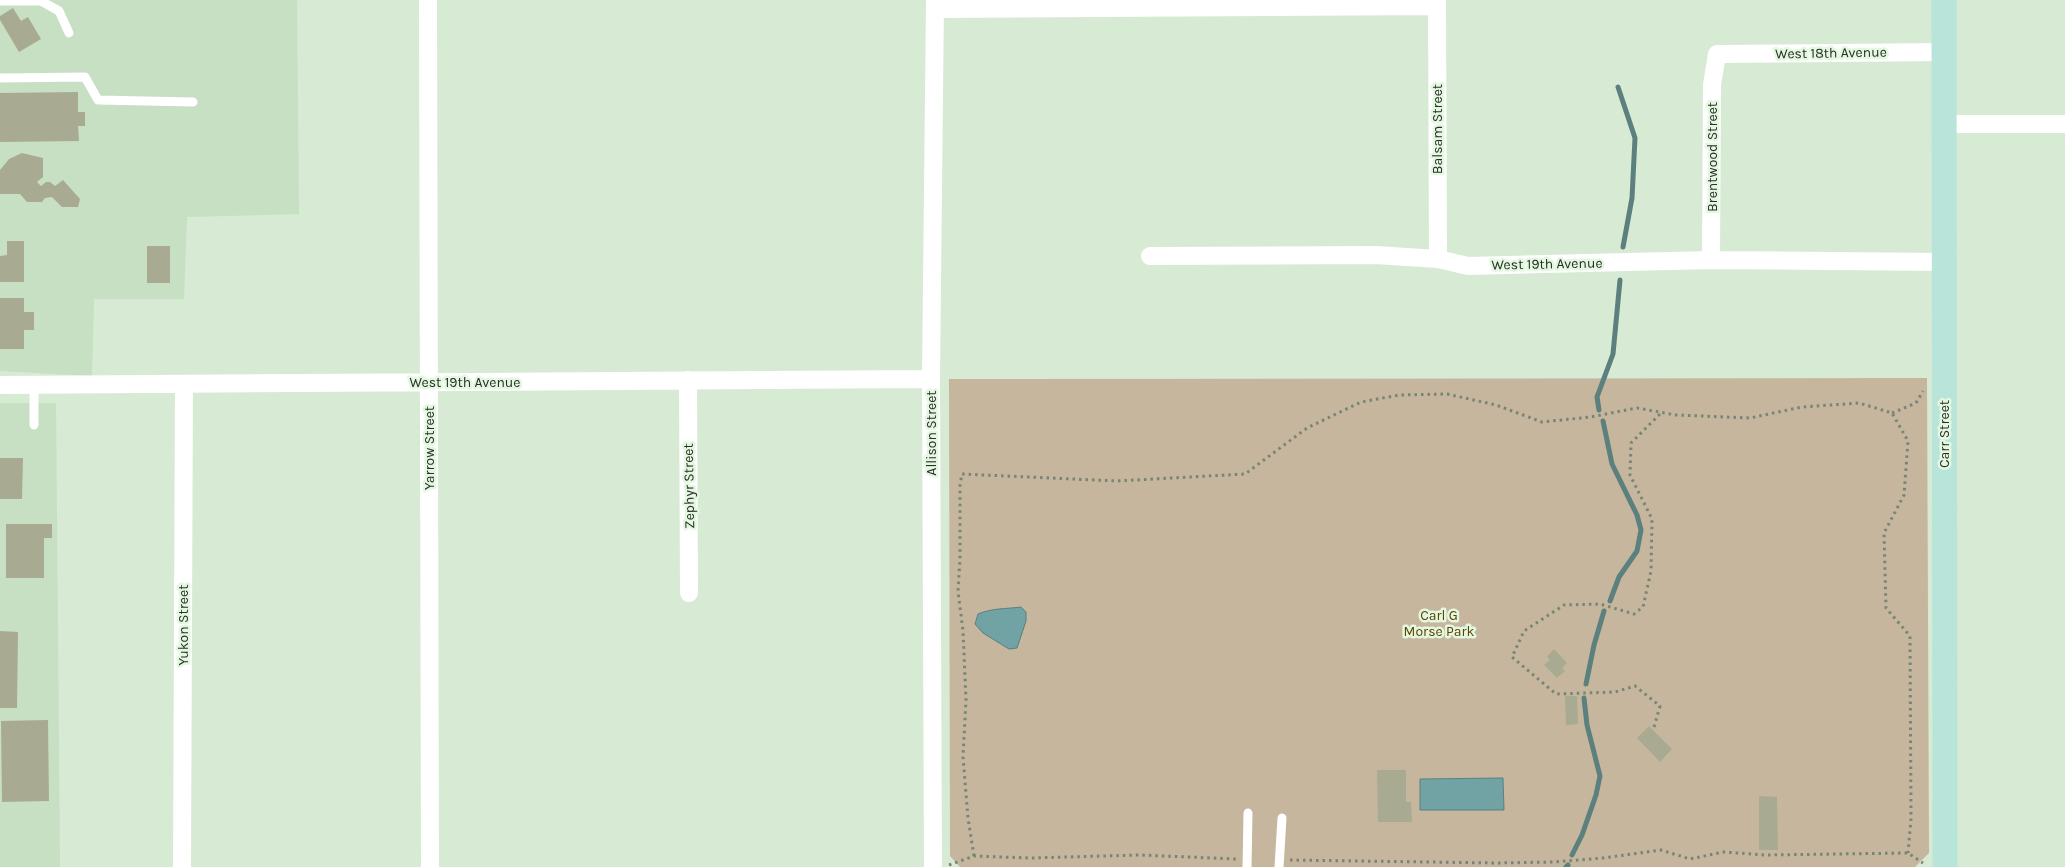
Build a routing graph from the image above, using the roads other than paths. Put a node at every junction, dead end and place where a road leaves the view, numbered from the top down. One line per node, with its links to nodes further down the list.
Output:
1 (428, 0): 19 (street, Yarrow Street)
2 (1944, 0): 7 (street, Carr Street)
3 (0, 1): 6 (lane)
4 (1437, 3): 5 (street); 14 (street, Balsam Street)
5 (935, 4): 17 (street, Allison Street)
6 (68, 33)
7 (1944, 52): 8 (street, West 18th Avenue); 11 (street, Carr Street)
8 (1717, 54): 15 (street, Brentwood Street)
9 (0, 78): 10 (lane)
10 (193, 102)
11 (1944, 124): 12 (street); 16 (street, Carr Street)
12 (2065, 124)
13 (1150, 256): 14 (street, West 19th Avenue)
14 (1438, 259): 15 (street, West 19th Avenue)
15 (1711, 260): 16 (street, West 19th Avenue)
16 (1944, 262): 29 (street, Carr Street)
17 (931, 379): 18 (street, West 19th Avenue); 32 (street, Allison Street)
18 (688, 380): 19 (street, West 19th Avenue); 24 (street, Zephyr Street)
19 (429, 382): 21 (street, West 19th Avenue); 31 (street, Yarrow Street)
20 (34, 384): 21 (street, West 19th Avenue); 22 (street, West 19th Avenue); 23 (lane)
21 (184, 384): 30 (street, Yukon Street)
22 (0, 385)
23 (34, 425)
24 (690, 593)
25 (1248, 813): 27 (lane)
26 (1282, 818): 28 (lane)
27 (1247, 863)
28 (1279, 863)
29 (1934, 865)
30 (182, 867)
31 (430, 867)
32 (933, 867)

